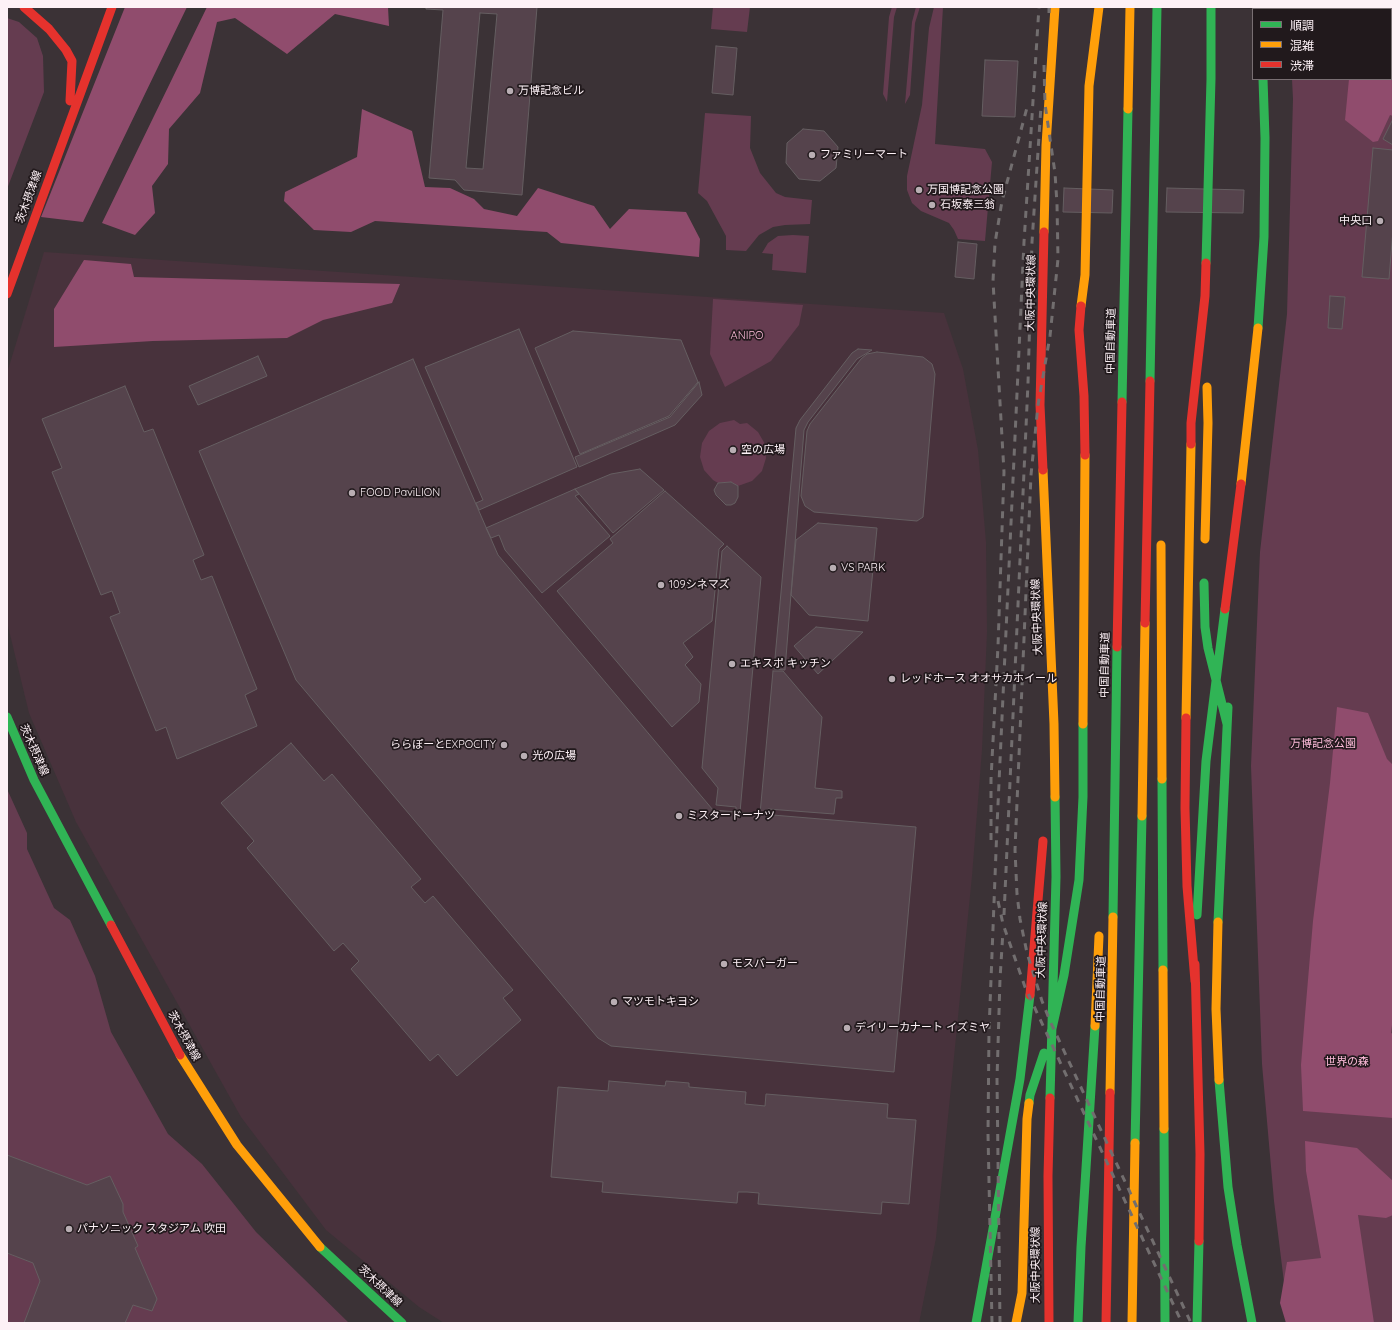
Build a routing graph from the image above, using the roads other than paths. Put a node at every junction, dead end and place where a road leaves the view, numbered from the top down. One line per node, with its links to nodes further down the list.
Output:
1 (24, 7): 9 (main road, 茨木摂津線)
2 (112, 7): 9 (main road, 茨木摂津線)
3 (1055, 7): 24 (main road, 大阪中央環状線)
4 (1099, 7): 30 (main road)
5 (1130, 7): 16 (main road, 中国自動車道)
6 (1157, 7): 10 (main road)
7 (1211, 7): 12 (main road)
8 (1263, 80): 14 (main road)
9 (66, 131): 11 (main road, 茨木摂津線)
10 (1151, 264): 13 (main road); 37 (main road)
11 (7, 294)
12 (1205, 296): 17 (main road); 29 (main road)
13 (1158, 437)
14 (1238, 508): 20 (main road); 21 (main road)
15 (1161, 539): 38 (main road)
16 (1119, 544): 19 (main road); 36 (main road, 中国自動車道)
17 (1204, 552)
18 (1204, 573): 21 (main road)
19 (1108, 628)
20 (1232, 628)
21 (1215, 681): 25 (main road); 29 (main road)
22 (1229, 692): 25 (main road)
23 (7, 717): 31 (main road, 茨木摂津線)
24 (1054, 724): 26 (main road); 30 (main road, 大阪中央環状線)
25 (1227, 724): 40 (main road)
26 (1046, 808)
27 (1044, 831): 32 (main road)
28 (1099, 924): 35 (main road)
29 (1195, 981): 39 (main road)
30 (1051, 1033): 33 (main road); 34 (main road, 大阪中央環状線)
31 (402, 1323)
32 (976, 1323)
33 (1016, 1323)
34 (1049, 1323)
35 (1078, 1323)
36 (1106, 1323)
37 (1132, 1323)
38 (1165, 1323)
39 (1197, 1323)
40 (1252, 1323)

